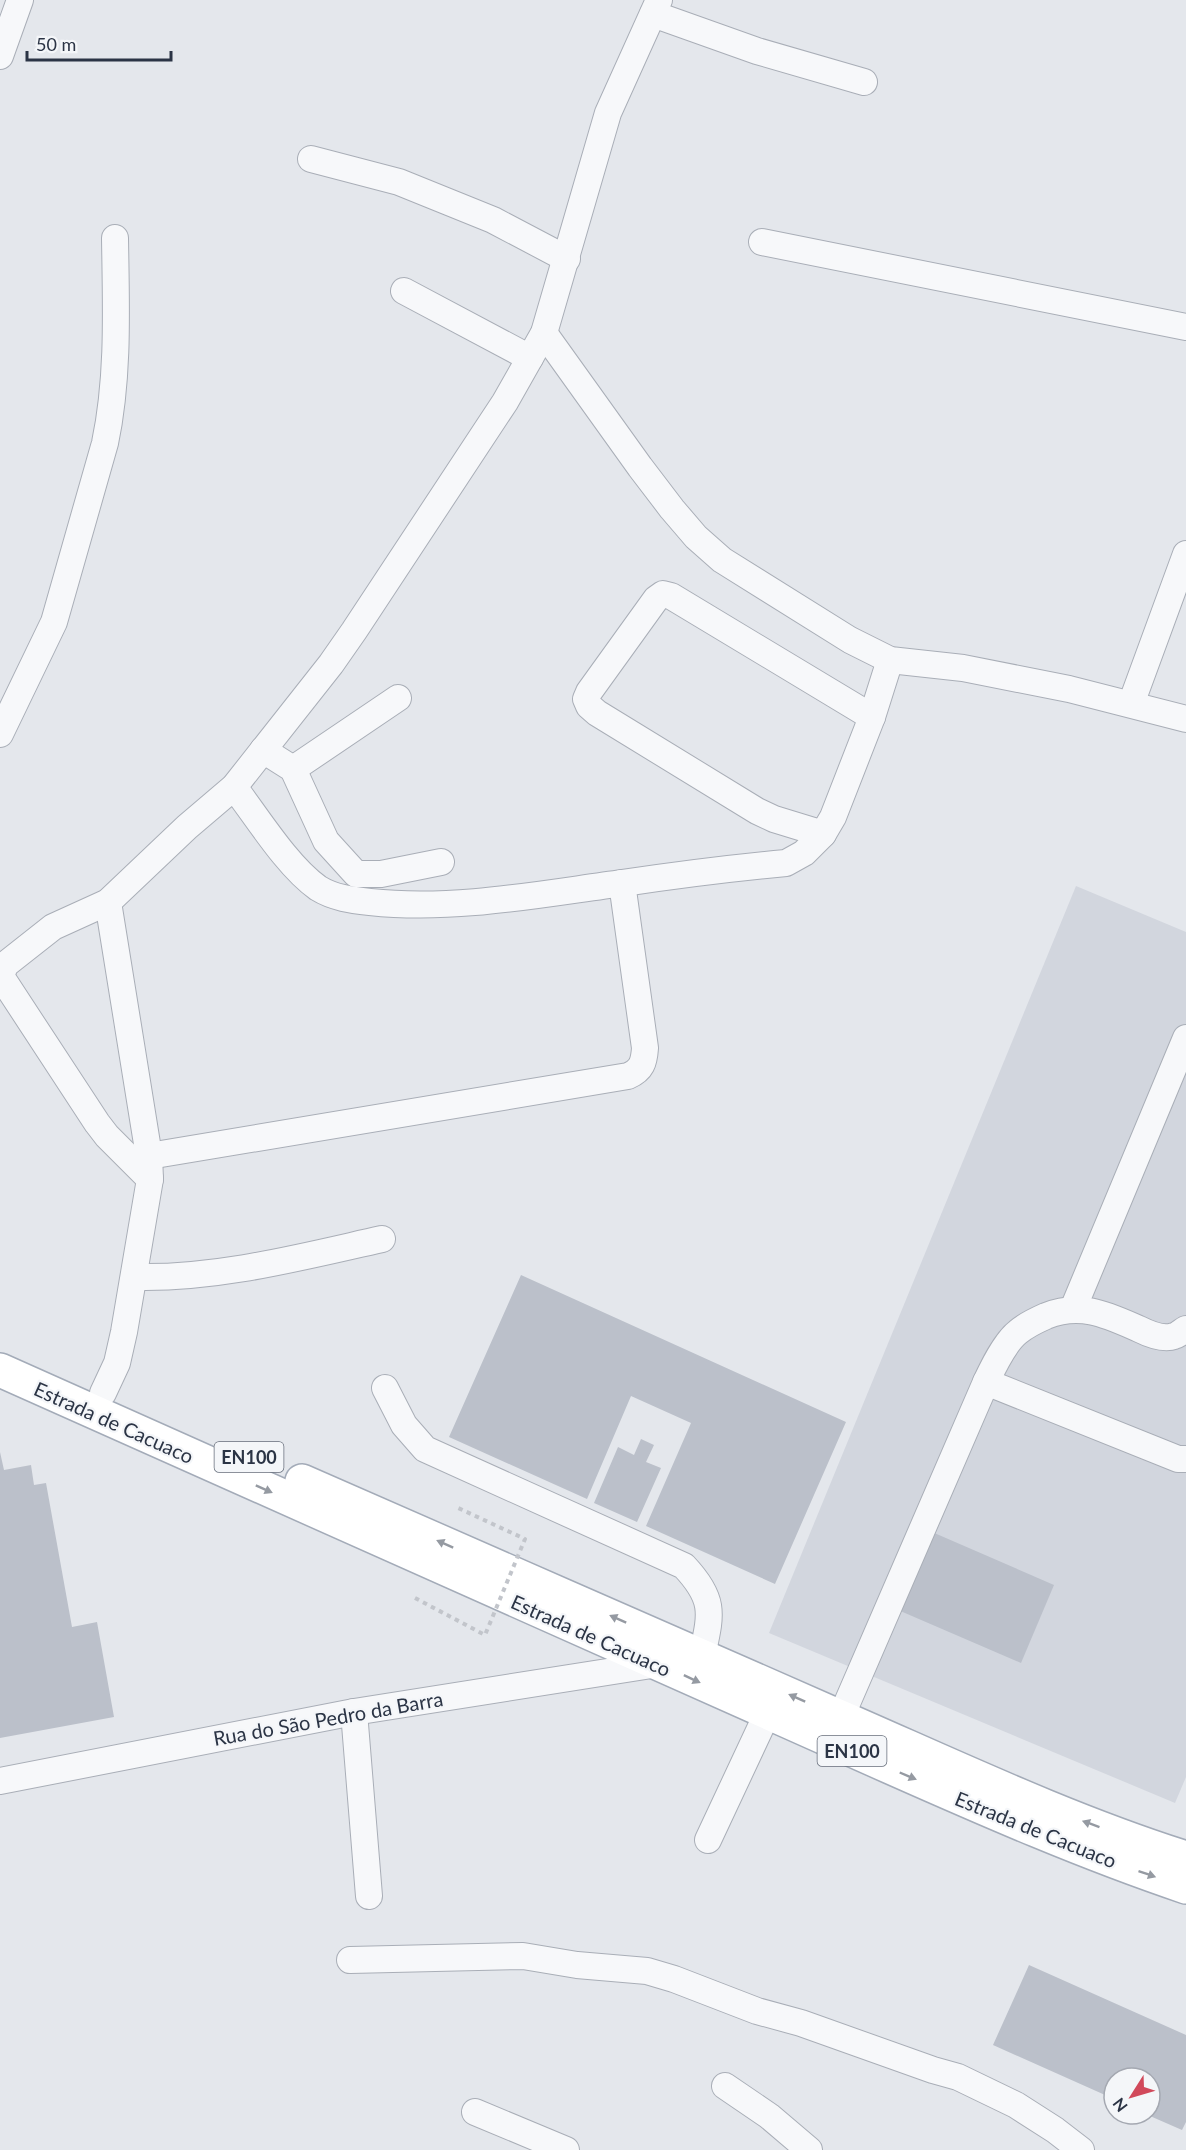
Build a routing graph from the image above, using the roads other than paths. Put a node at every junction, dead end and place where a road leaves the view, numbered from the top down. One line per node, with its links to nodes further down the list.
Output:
1 (20, 0): 3 (street)
2 (656, 7): 4 (street); 8 (street)
3 (0, 56)
4 (864, 82)
5 (312, 159): 8 (street)
6 (115, 238): 19 (street)
7 (762, 242): 10 (street)
8 (567, 259): 11 (street)
9 (404, 291): 12 (street)
10 (1186, 327)
11 (544, 333): 12 (street); 14 (street)
12 (530, 358): 20 (street)
13 (1186, 554): 16 (street)
14 (890, 660): 16 (street); 17 (street)
15 (398, 698): 21 (street)
16 (1131, 704): 18 (street)
17 (872, 717): 23 (street); 23 (street)
18 (1186, 719)
19 (0, 734)
20 (263, 750): 21 (street); 22 (street)
21 (293, 769): 24 (street)
22 (234, 787): 25 (street); 26 (street)
23 (823, 834): 25 (street)
24 (441, 862)
25 (622, 883): 29 (street)
26 (108, 902): 27 (street); 29 (street)
27 (2, 966): 29 (street)
28 (1186, 1038): 32 (street)
29 (149, 1168): 31 (street)
30 (382, 1239): 31 (street)
31 (135, 1277): 38 (street)
32 (1073, 1309): 33 (street); 36 (street)
33 (1186, 1329)
34 (0, 1347): 38 (main road, Estrada de Cacuaco / EN100)
35 (0, 1371): 41 (main road, Estrada de Cacuaco / EN100, one-way to 41)
36 (986, 1382): 39 (street); 44 (street)
37 (385, 1388): 40 (street)
38 (103, 1393): 40 (main road, Estrada de Cacuaco / EN100, one-way to 38)
39 (1186, 1459)
40 (702, 1656): 44 (main road, Estrada de Cacuaco / EN100, one-way to 40)
41 (658, 1664): 42 (street, Rua do São Pedro da Barra); 43 (main road, Estrada de Cacuaco / EN100, one-way to 43)
42 (354, 1712): 45 (street, Rua do São Pedro da Barra); 49 (street)
43 (767, 1714): 46 (street); 48 (main road, Estrada de Cacuaco / EN100, one-way to 48)
44 (841, 1717): 47 (main road, Estrada de Cacuaco / EN100, one-way to 44)
45 (0, 1781)
46 (708, 1840)
47 (1186, 1858)
48 (1186, 1887)
49 (369, 1896)
50 (350, 1960): 55 (street)
51 (725, 2086): 54 (street)
52 (475, 2112): 53 (street)
53 (566, 2150)
54 (808, 2150)
55 (1081, 2150)

